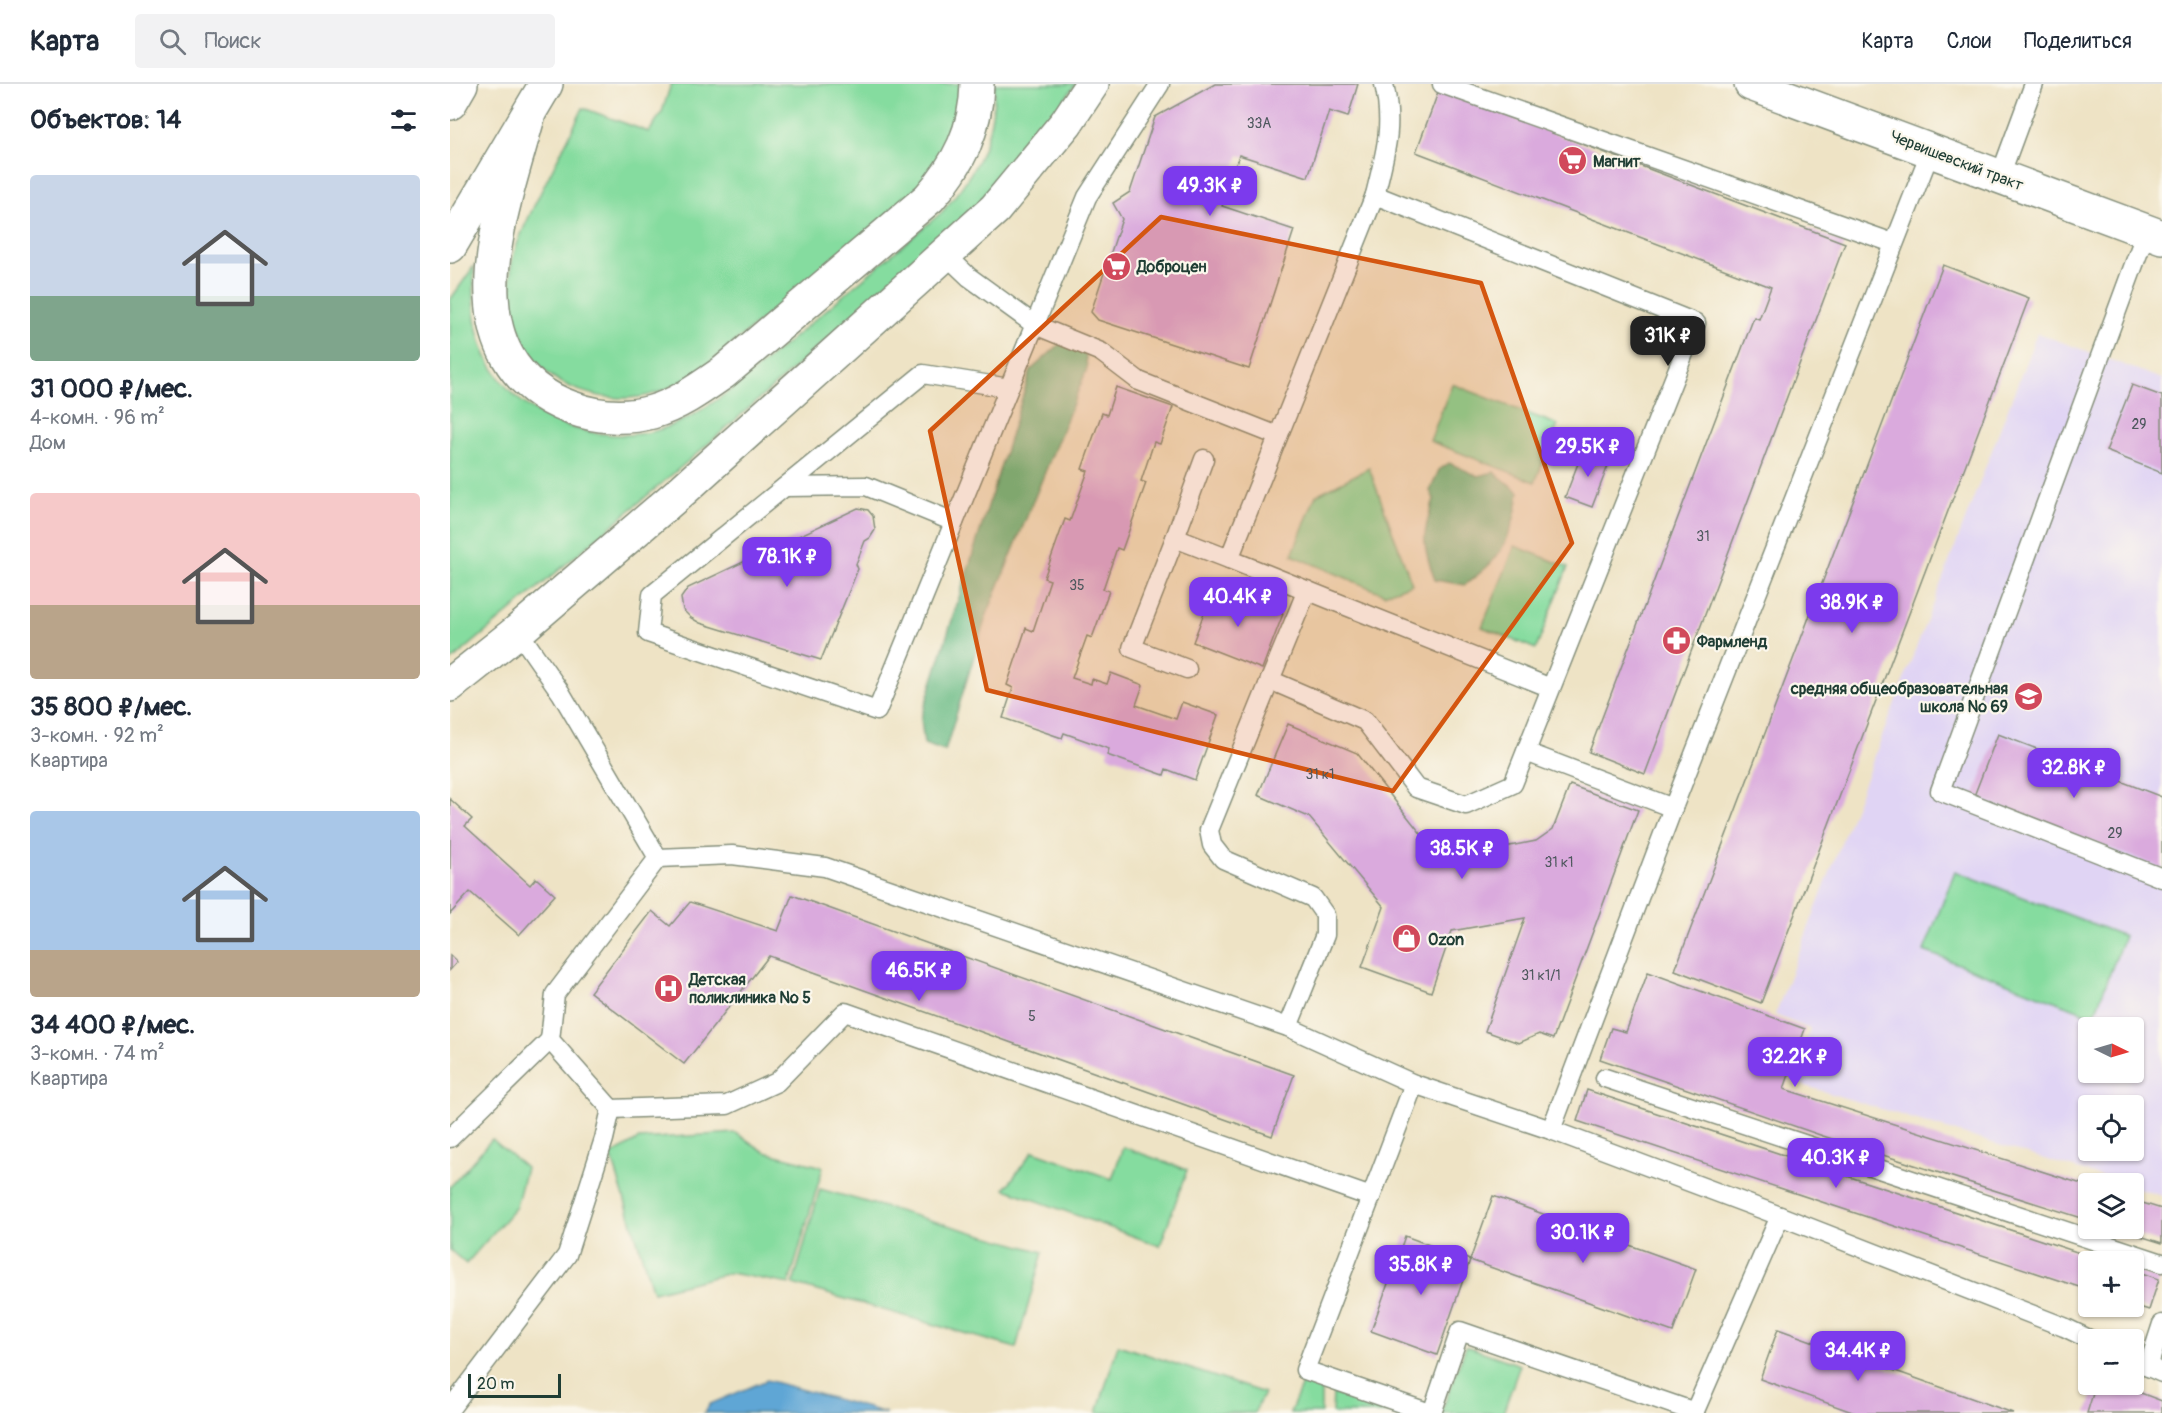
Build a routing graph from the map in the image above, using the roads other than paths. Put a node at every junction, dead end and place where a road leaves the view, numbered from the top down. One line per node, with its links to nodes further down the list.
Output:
1 (461, 84): 10 (main road)
2 (546, 84): 11 (main road)
3 (977, 84): 11 (main road)
4 (1092, 84): 18 (main road)
5 (1160, 84): 19 (lane)
6 (1384, 84): 14 (lane)
7 (1442, 84): 16 (lane)
8 (1751, 84): 12 (main road, Червишевский тракт)
9 (2034, 84): 13 (lane)
10 (450, 103)
11 (528, 117): 17 (main road)
12 (1930, 150): 13 (main road, Червишевский тракт); 16 (lane)
13 (2000, 176): 15 (main road, Червишевский тракт)
14 (1375, 195): 21 (lane); 32 (lane)
15 (2154, 235): 36 (lane)
16 (1893, 243): 34 (lane)
17 (450, 246)
18 (946, 255): 19 (lane); 28 (main road)
19 (1035, 325): 20 (lane); 21 (lane)
20 (1009, 388): 23 (lane); 24 (lane)
21 (1278, 436): 26 (lane)
22 (1204, 459): 25 (lane)
23 (785, 487): 24 (lane); 24 (lane)
24 (954, 522)
25 (1175, 538): 26 (lane); 29 (lane)
26 (1229, 559): 27 (lane)
27 (1307, 590): 30 (lane); 32 (lane)
28 (518, 631): 31 (main road); 35 (lane)
29 (1187, 669)
30 (1270, 680): 33 (lane); 37 (lane)
31 (450, 685)
32 (1551, 688): 33 (lane)
33 (1526, 752): 34 (lane)
34 (1673, 808): 42 (lane)
35 (658, 858): 37 (lane); 38 (lane)
36 (2162, 878)
37 (1288, 1027): 40 (lane)
38 (550, 1040): 41 (lane); 43 (lane)
39 (1605, 1078): 46 (lane)
40 (1414, 1084): 42 (lane); 44 (lane)
41 (611, 1109): 44 (lane); 50 (lane)
42 (1551, 1130): 45 (lane)
43 (450, 1138)
44 (1371, 1197): 52 (lane)
45 (1780, 1216): 48 (lane); 51 (lane)
46 (2162, 1263)
47 (2162, 1324): 49 (lane)
48 (2078, 1334)
49 (2148, 1367)
50 (450, 1409)
51 (1694, 1412): 52 (lane)
52 (1431, 1413)

